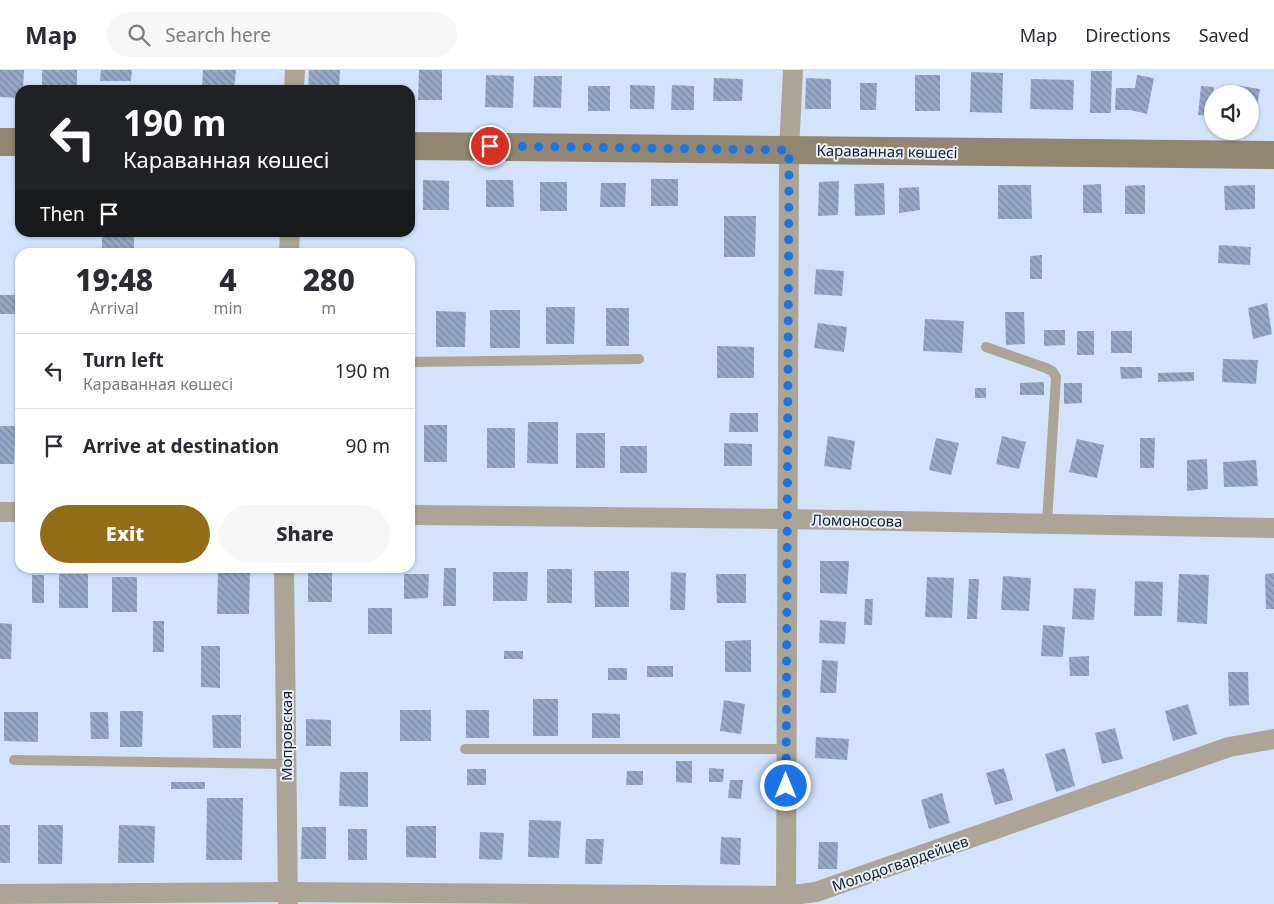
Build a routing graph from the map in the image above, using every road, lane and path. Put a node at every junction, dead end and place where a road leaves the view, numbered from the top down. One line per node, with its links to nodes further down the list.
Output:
1 (295, 70): 3 (street)
2 (793, 70): 7 (street)
3 (294, 85)
4 (0, 142): 5 (main road)
5 (15, 142)
6 (415, 146): 7 (main road, Караванная көшесі)
7 (789, 150): 8 (main road, Караванная көшесі); 15 (street)
8 (1274, 154)
9 (986, 347): 16 (lane)
10 (639, 359): 11 (lane)
11 (415, 362)
12 (0, 512): 13 (street)
13 (15, 512)
14 (415, 515): 15 (street, Ломоносова)
15 (787, 519): 16 (street, Ломоносова); 21 (street)
16 (1047, 523): 17 (street, Ломоносова)
17 (1274, 528)
18 (284, 573): 23 (street, Мопровская)
19 (1274, 739): 26 (street, Молодогвардейцев)
20 (465, 749): 21 (lane)
21 (786, 749): 26 (street)
22 (14, 760): 23 (lane)
23 (286, 764): 25 (street, Мопровская)
24 (0, 894): 25 (street, Молодогвардейцев)
25 (287, 898): 26 (street, Молодогвардейцев)
26 (785, 900)

